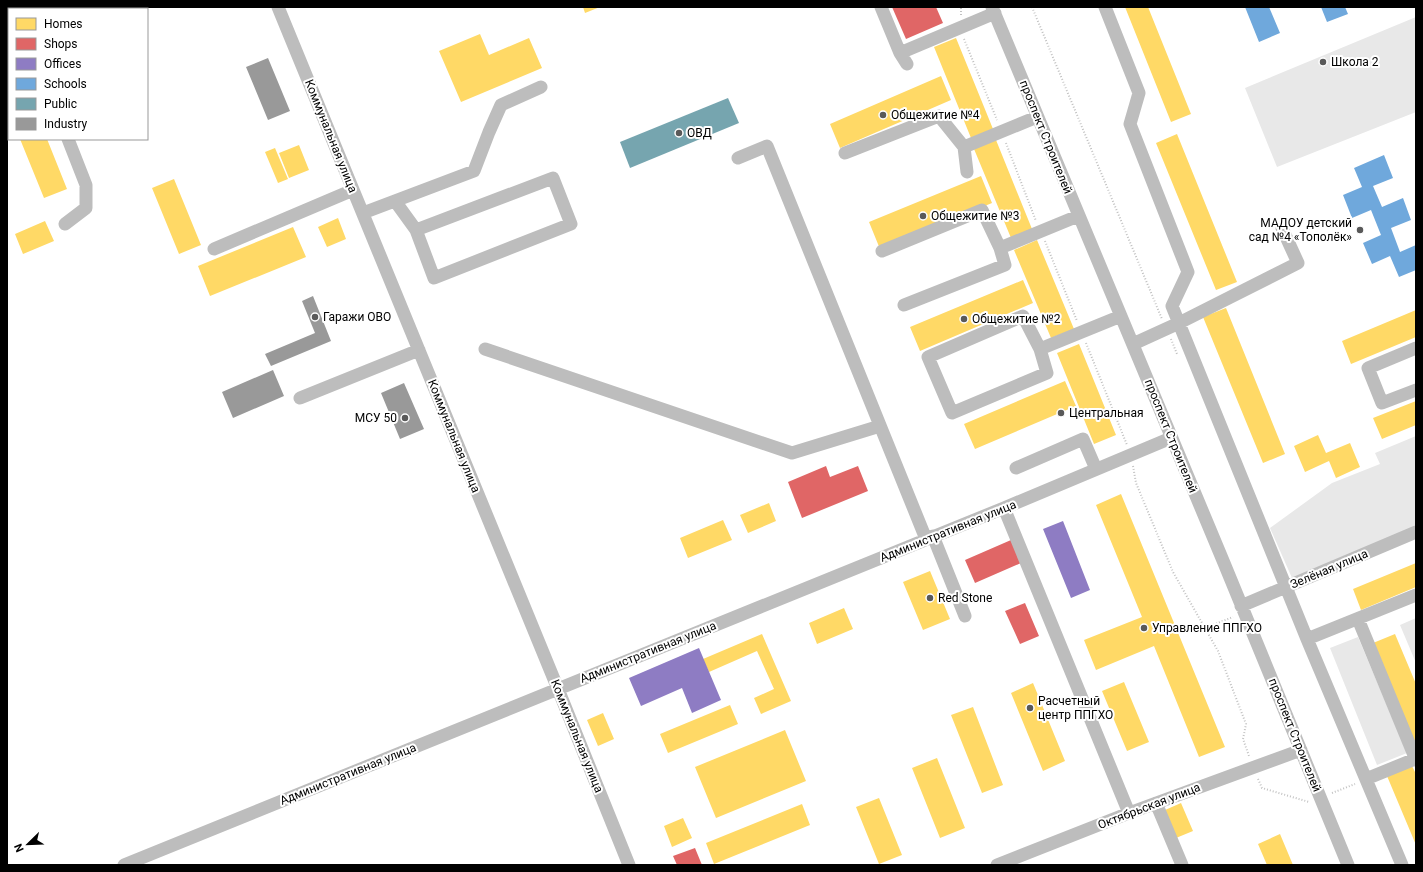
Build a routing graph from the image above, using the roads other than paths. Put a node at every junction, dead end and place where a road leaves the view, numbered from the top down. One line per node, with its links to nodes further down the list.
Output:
1 (278, 7): 12 (street, Коммунальная улица)
2 (880, 7): 4 (street)
3 (1105, 7): 24 (street)
4 (994, 10): 6 (street, проспект Строителей)
5 (541, 87): 13 (street)
6 (1037, 117): 8 (street); 15 (street, проспект Строителей)
7 (68, 140): 16 (street)
8 (964, 147): 9 (street); 11 (street)
9 (845, 153)
10 (738, 158): 32 (street)
11 (966, 172)
12 (353, 190): 14 (street, Коммунальная улица); 20 (street)
13 (395, 201): 14 (street); 18 (street)
14 (363, 213): 29 (street, Коммунальная улица)
15 (1078, 216): 19 (street); 23 (street, проспект Строителей)
16 (65, 224)
17 (1282, 228): 24 (street)
18 (416, 230): 18 (street)
19 (1000, 248): 21 (street); 22 (street)
20 (214, 249)
21 (882, 252)
22 (904, 305)
23 (1121, 316): 25 (street, проспект Строителей); 28 (street)
24 (1180, 323): 25 (street); 39 (street)
25 (1133, 344): 33 (street, проспект Строителей)
26 (1416, 348): 30 (street)
27 (485, 349): 32 (street)
28 (1040, 349): 28 (street)
29 (419, 350): 31 (street); 45 (street, Коммунальная улица)
30 (1416, 390)
31 (300, 398)
32 (880, 426): 38 (street)
33 (1171, 438): 35 (street, Административная улица); 41 (street, проспект Строителей)
34 (1016, 468): 35 (street)
35 (1096, 469): 36 (street, Административная улица)
36 (1004, 508): 38 (street, Административная улица); 50 (street)
37 (1416, 532): 39 (street, Зелёная улица)
38 (930, 538): 42 (street); 45 (street, Административная улица)
39 (1286, 586): 41 (street, Зелёная улица); 44 (street)
40 (1416, 594): 43 (street)
41 (1241, 606): 46 (street, проспект Строителей)
42 (965, 616)
43 (1358, 619): 44 (street); 47 (street)
44 (1307, 640): 48 (street)
45 (558, 689): 51 (street, Административная улица); 52 (street, Коммунальная улица)
46 (1301, 750): 49 (street, Октябрьская улица); 55 (street, проспект Строителей)
47 (1416, 759): 48 (street)
48 (1360, 781): 56 (street)
49 (1156, 803): 50 (street, Октябрьская улица); 54 (street)
50 (1129, 813): 53 (street, Октябрьская улица)
51 (124, 865)
52 (629, 865)
53 (997, 865)
54 (1182, 865)
55 (1348, 865)
56 (1402, 865)

